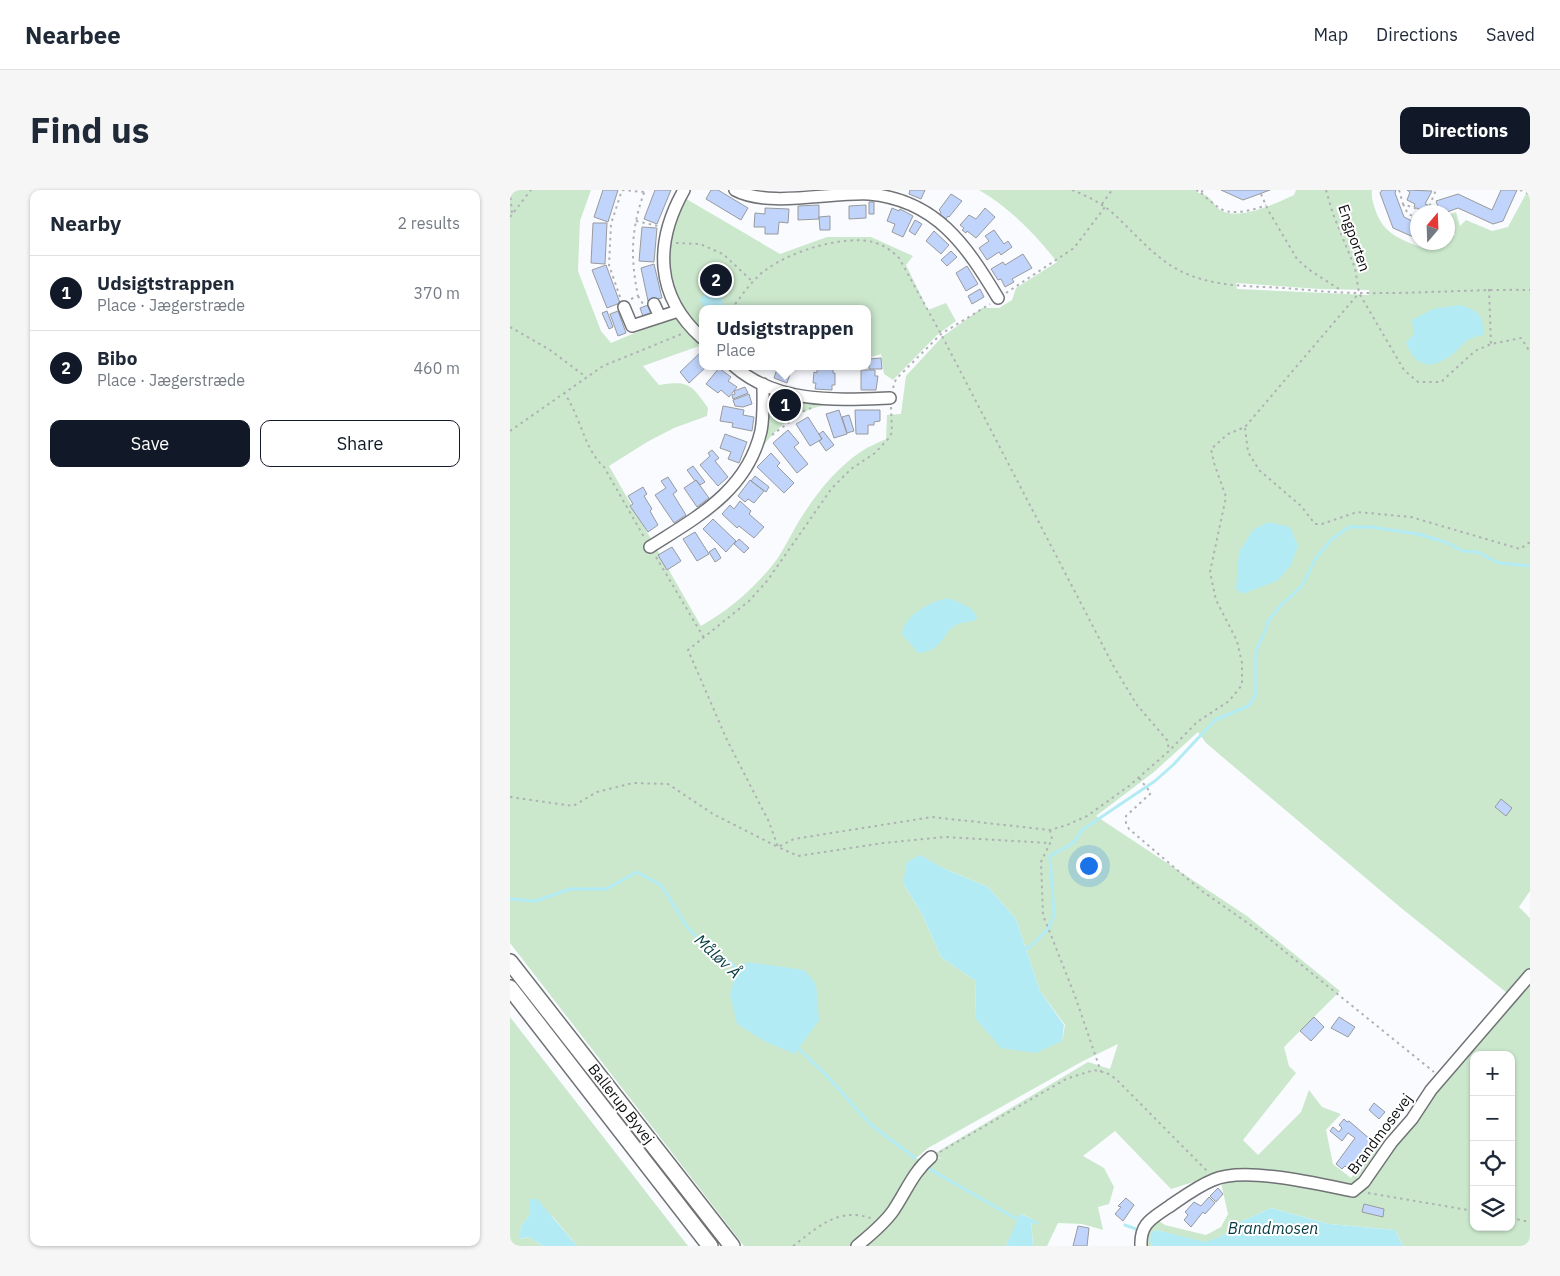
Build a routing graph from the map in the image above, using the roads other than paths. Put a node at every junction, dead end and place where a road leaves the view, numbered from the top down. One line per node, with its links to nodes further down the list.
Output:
1 (684, 190): 6 (street)
2 (735, 190): 3 (street)
3 (998, 298)
4 (654, 304): 7 (street)
5 (623, 305): 7 (street)
6 (678, 312): 7 (street); 8 (street)
7 (660, 317)
8 (698, 334)
9 (740, 370): 10 (street)
10 (763, 384): 11 (street); 12 (street)
11 (890, 398)
12 (650, 546)
13 (510, 962): 18 (main road, Ballerup Byvej)
14 (1530, 975): 20 (street, Brandmosevej)
15 (510, 988): 17 (main road, Ballerup Byvej)
16 (931, 1157): 19 (street)
17 (710, 1246)
18 (732, 1246)
19 (857, 1246)
20 (1141, 1246)

